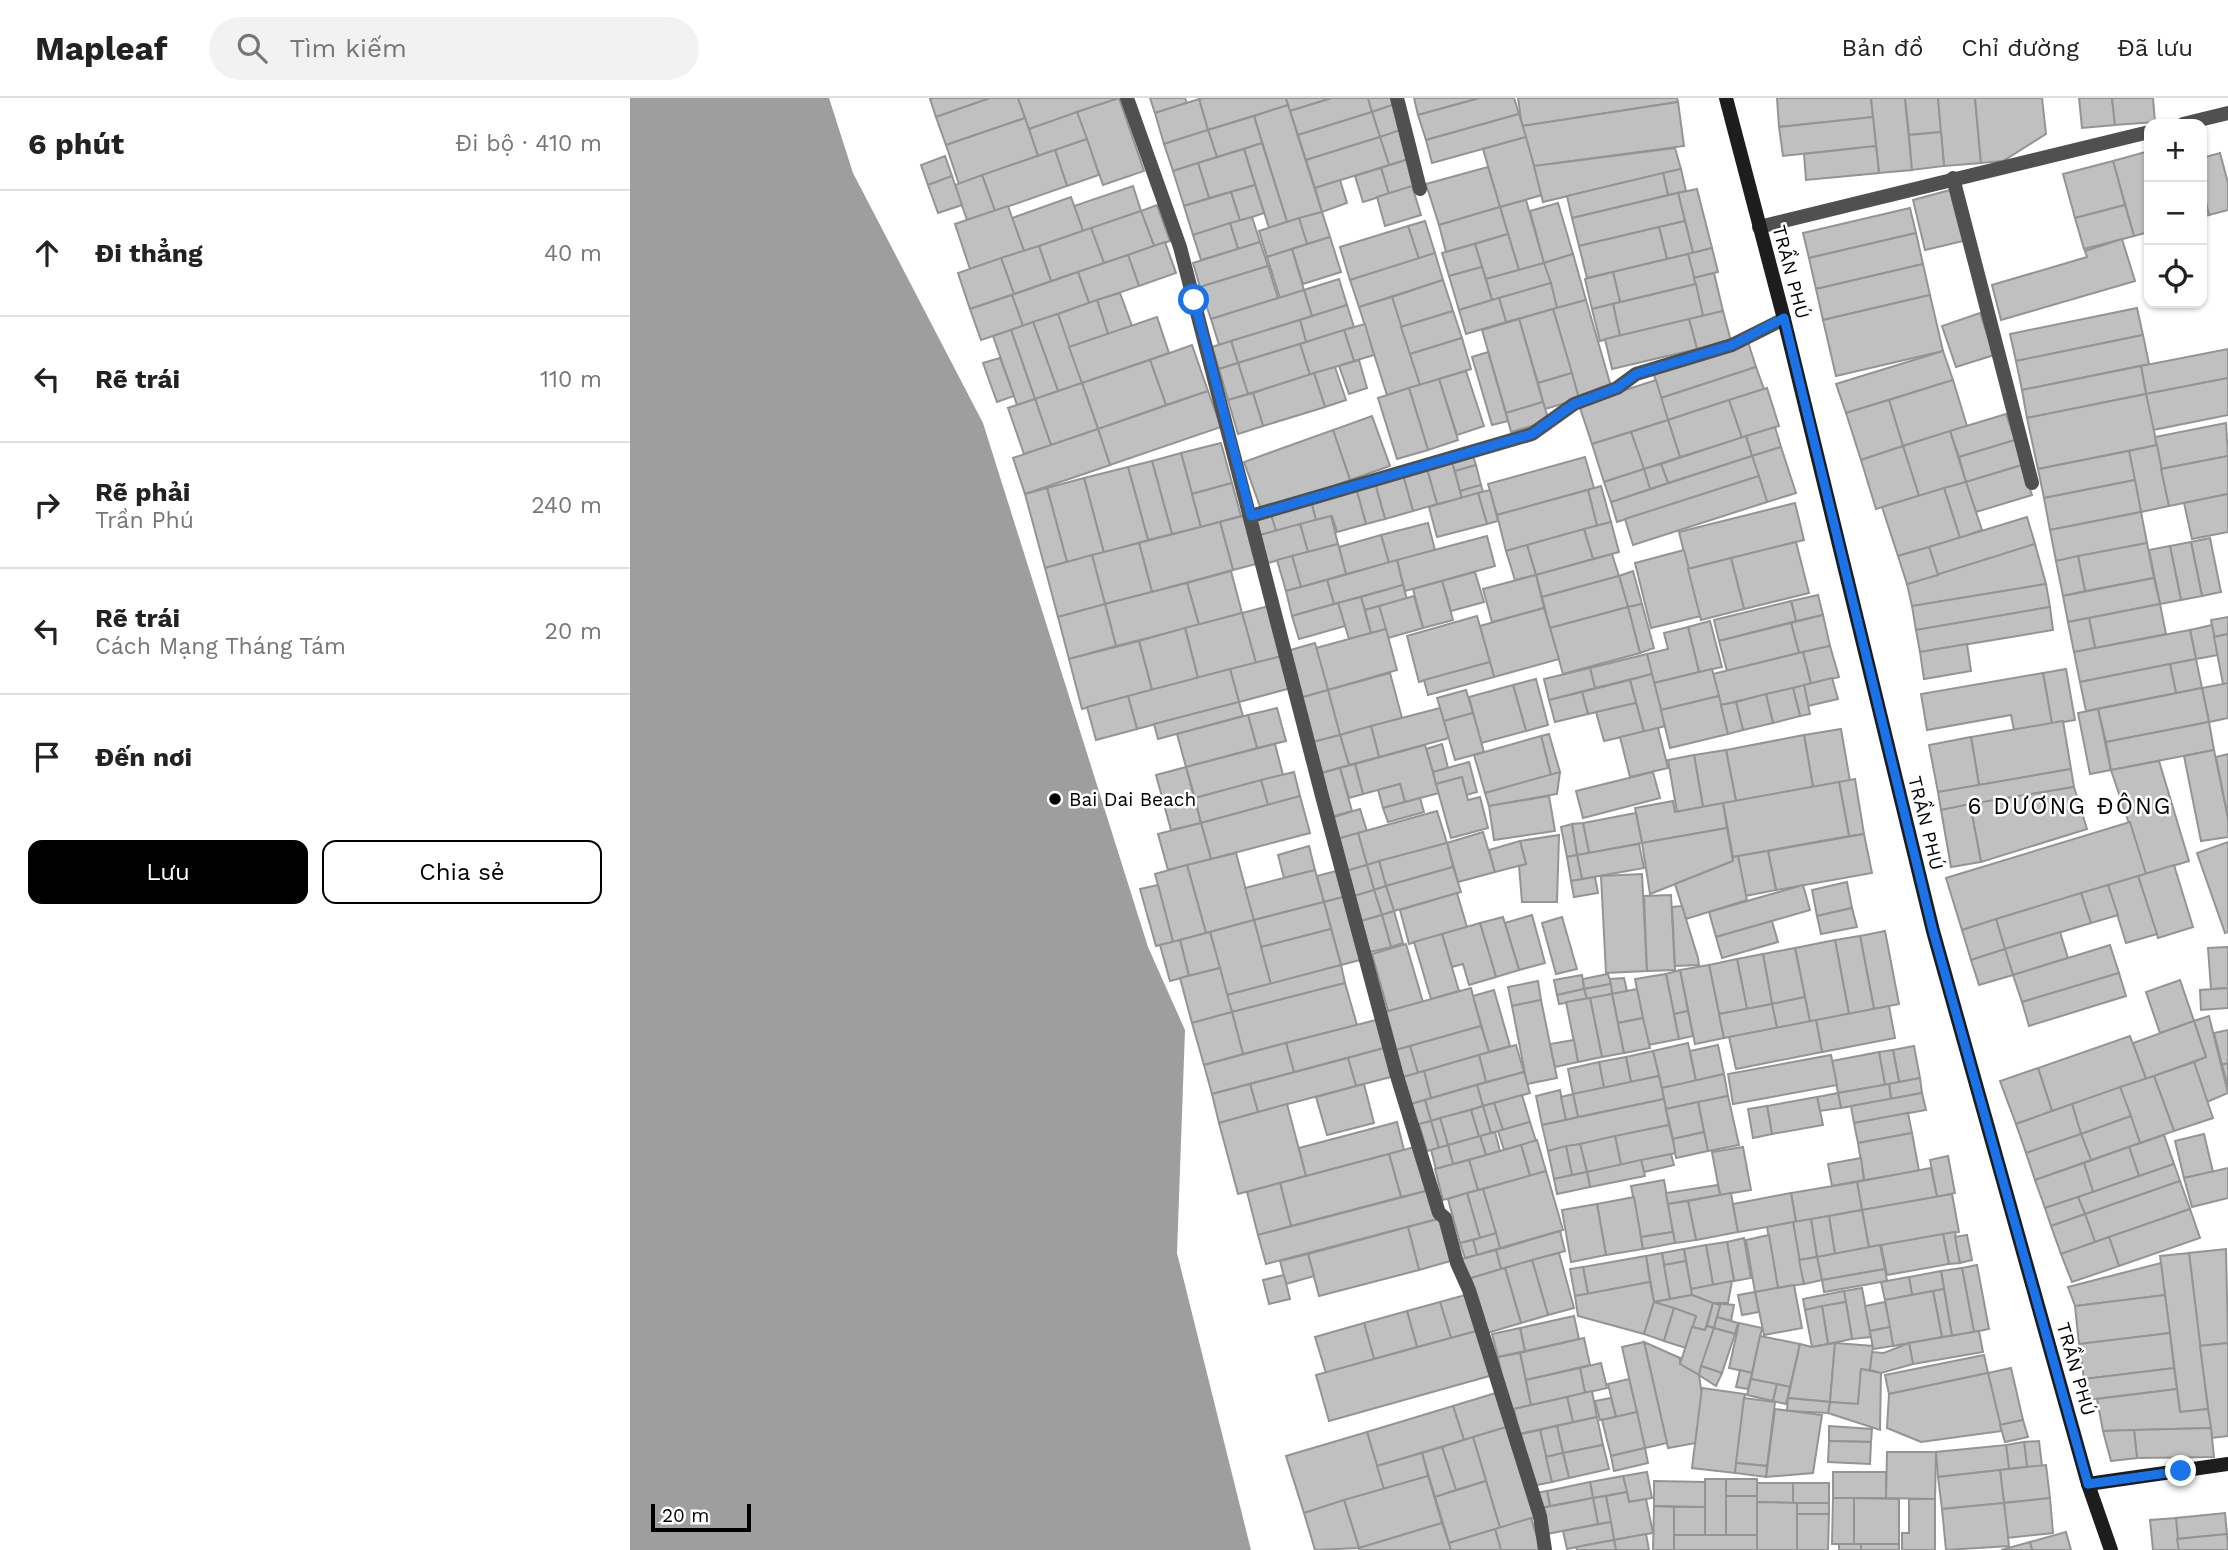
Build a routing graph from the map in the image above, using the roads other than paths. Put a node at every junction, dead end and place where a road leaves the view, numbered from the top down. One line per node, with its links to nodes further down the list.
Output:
1 (1127, 98): 12 (street)
2 (1398, 98): 8 (street)
3 (1726, 98): 9 (street, TRẦN PHÚ)
4 (2228, 113): 5 (street)
5 (2203, 119)
6 (2144, 133): 7 (street)
7 (1953, 178): 9 (street); 11 (street)
8 (1420, 188)
9 (1759, 227): 10 (street, TRẦN PHÚ)
10 (1784, 318): 12 (street); 14 (street, TRẦN PHÚ)
11 (2032, 483)
12 (1251, 516): 15 (street)
13 (2228, 1464): 14 (street)
14 (2088, 1484): 16 (street, TRẦN PHÚ)
15 (1545, 1550)
16 (2112, 1550)

